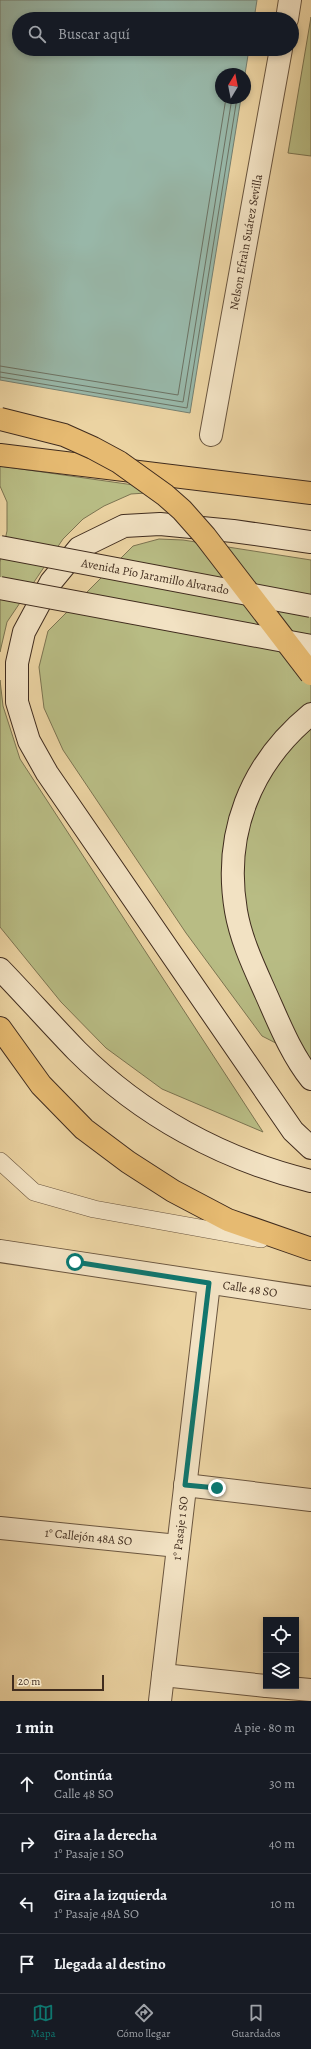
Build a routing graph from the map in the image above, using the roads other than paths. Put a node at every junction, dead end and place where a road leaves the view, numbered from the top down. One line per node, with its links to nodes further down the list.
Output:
1 (290, 0): 2 (main road)
2 (287, 12)
3 (280, 56): 5 (main road, Nelson Efraìn Suárez Sevilla)
4 (0, 419): 13 (highway, bridge)
5 (211, 435)
6 (0, 454): 7 (highway)
7 (311, 493)
8 (311, 542): 18 (main road)
9 (0, 547): 11 (main road, Avenida Pío Jaramillo Alvarado, bridge)
10 (0, 588): 12 (main road, bridge)
11 (311, 606)
12 (311, 646)
13 (311, 674)
14 (311, 714): 17 (main road)
15 (0, 969): 20 (main road)
16 (0, 1028): 21 (highway)
17 (311, 1079)
18 (311, 1148)
19 (0, 1161): 21 (lane)
20 (311, 1181)
21 (307, 1248)
22 (0, 1251): 23 (main road, Calle 48 SO)
23 (209, 1283): 24 (main road, Calle 48 SO); 25 (main road, 1° Pasaje 1 SO)
24 (311, 1298)
25 (185, 1485): 26 (main road); 28 (main road, 1° Pasaje 1 SO)
26 (311, 1500)
27 (0, 1528): 28 (main road, 1° Callejón 48A SO)
28 (178, 1546): 29 (main road, 1° Pasaje 1 SO)
29 (163, 1675): 30 (main road); 33 (main road, 1° Pasaje 1 SO)
30 (263, 1686)
31 (299, 1689): 32 (main road)
32 (311, 1690)
33 (160, 1701)

